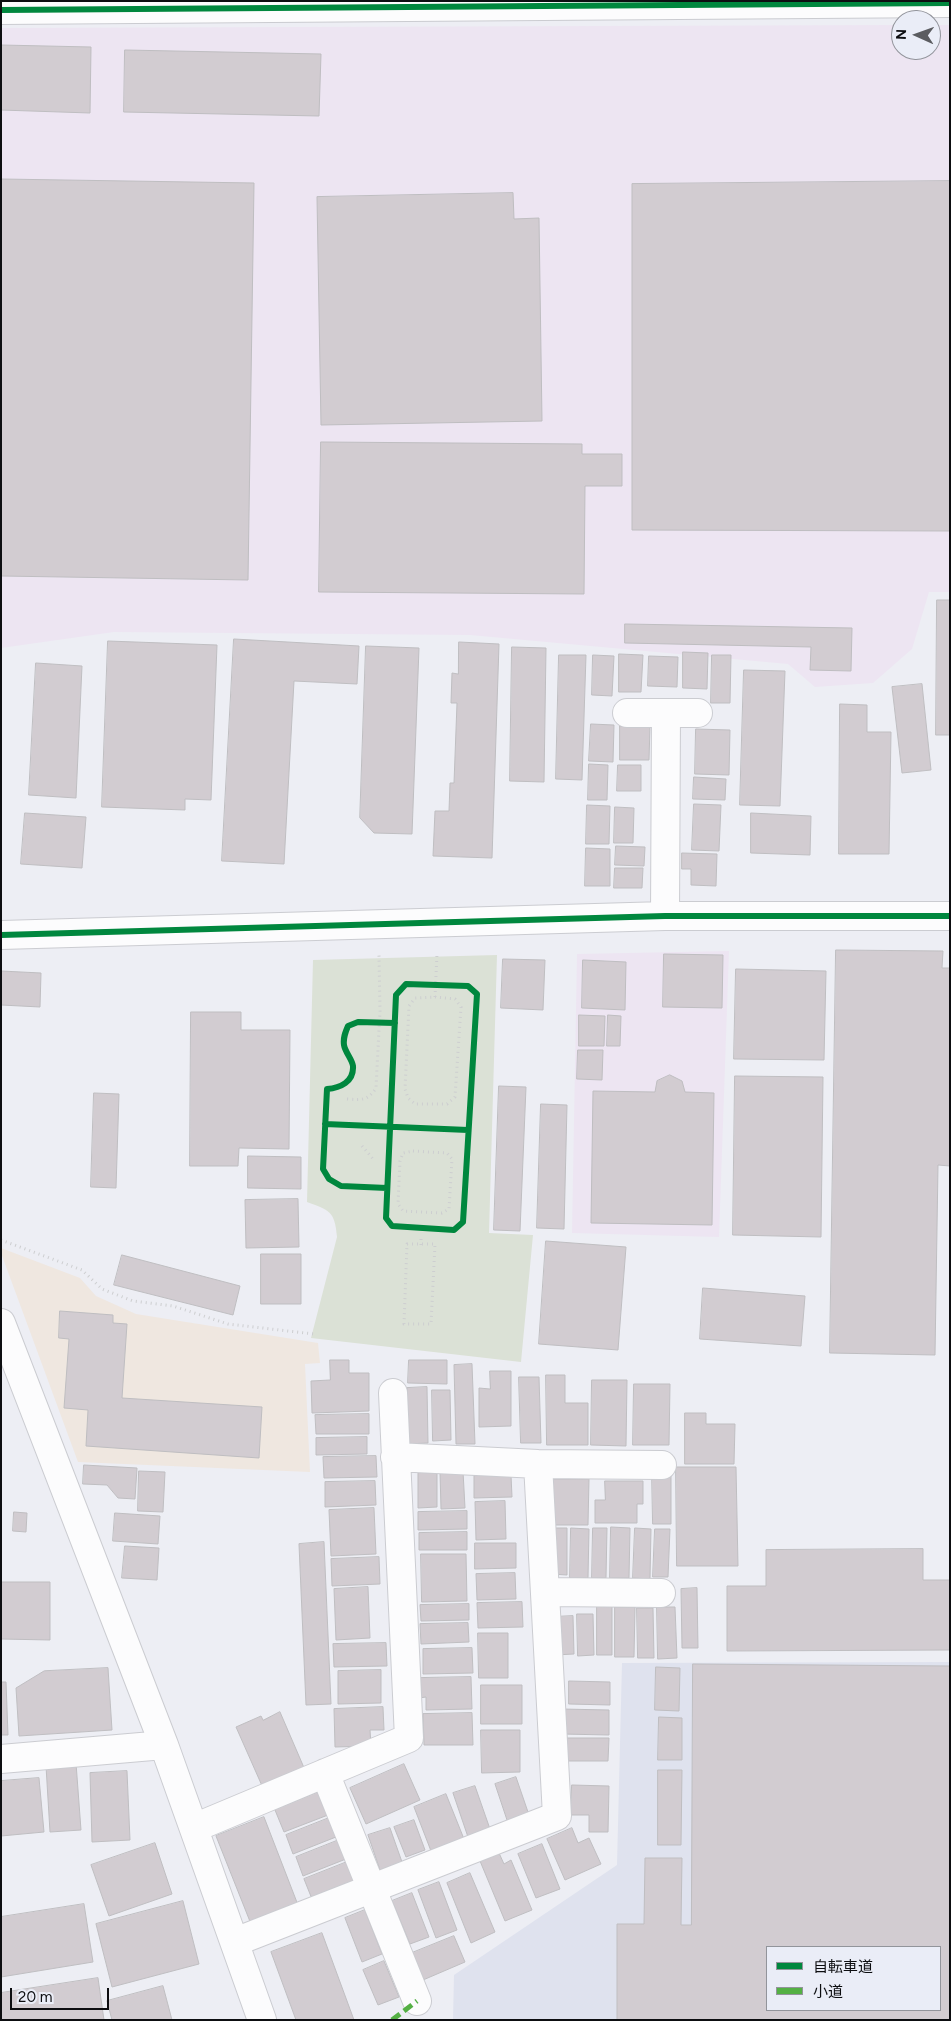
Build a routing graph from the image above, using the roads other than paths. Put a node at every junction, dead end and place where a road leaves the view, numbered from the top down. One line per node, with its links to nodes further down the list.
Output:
1 (746, 3): 2 (street); 3 (street)
2 (950, 3)
3 (45, 6): 4 (street)
4 (1, 10)
5 (698, 712): 7 (street)
6 (627, 713): 7 (street)
7 (666, 713): 8 (street)
8 (665, 916): 9 (street); 10 (street)
9 (950, 916)
10 (1, 935)
11 (1, 1323): 18 (street)
12 (393, 1393): 13 (street)
13 (395, 1457): 14 (street); 20 (street)
14 (538, 1464): 15 (street); 16 (street)
15 (662, 1465)
16 (545, 1592): 17 (street); 22 (street)
17 (661, 1593)
18 (164, 1745): 19 (street); 21 (street)
19 (1, 1759)
20 (326, 1773): 21 (street); 22 (street)
21 (194, 1828): 23 (street)
22 (372, 1888): 23 (street); 24 (street)
23 (235, 1942): 25 (street)
24 (417, 2001)
25 (262, 2020)

